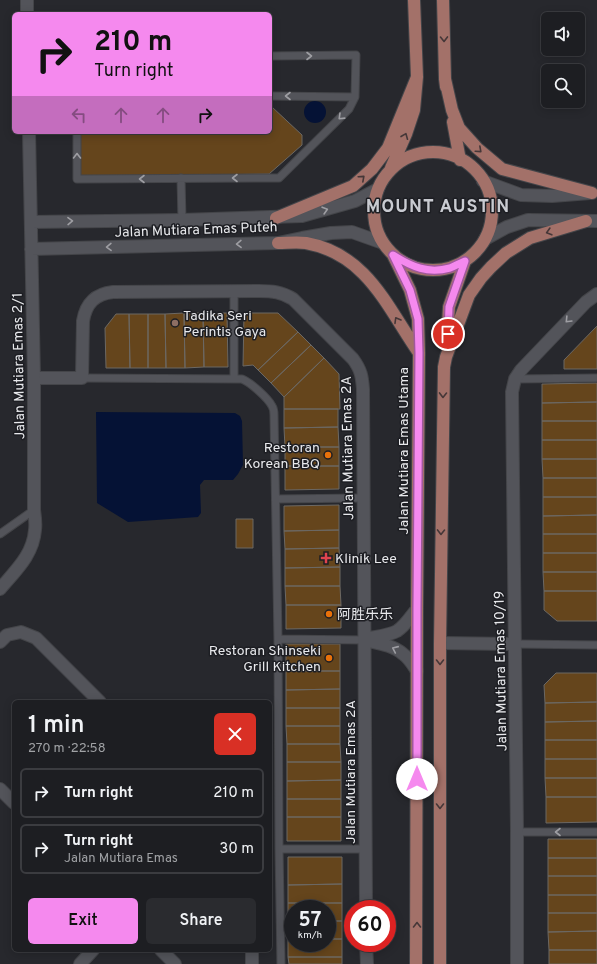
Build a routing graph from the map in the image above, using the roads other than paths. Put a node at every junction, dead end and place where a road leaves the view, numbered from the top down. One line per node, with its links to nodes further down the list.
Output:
1 (27, 0): 4 (street)
2 (414, 0): 6 (main road)
3 (443, 0): 7 (main road, one-way to 7)
4 (27, 12)
5 (272, 56): 9 (lane, one-way to 9)
6 (417, 77): 13 (main road, one-way to 6); 18 (main road, one-way to 6)
7 (445, 79): 12 (main road); 17 (main road, one-way to 17)
8 (272, 96): 9 (lane, one-way to 8)
9 (355, 97): 14 (lane, one-way to 14)
10 (29, 134): 21 (street, Jalan Mutiara Emas 2/1)
11 (77, 134): 14 (lane, one-way to 11)
12 (460, 160): 13 (main road); 15 (main road)
13 (389, 171): 16 (main road)
14 (181, 178): 19 (lane)
15 (483, 181): 17 (street); 22 (main road)
16 (378, 189): 18 (street, Jalan Mutiara Emas Puteh, one-way to 16); 24 (main road)
17 (595, 193)
18 (276, 218): 19 (street, Jalan Mutiara Emas Puteh)
19 (182, 220): 21 (street, Jalan Mutiara Emas Puteh, one-way to 19)
20 (592, 221): 22 (street); 31 (main road, one-way to 31)
21 (31, 222): 25 (street, Jalan Mutiara Emas 2/1)
22 (486, 239): 27 (main road)
23 (278, 243): 24 (street, Jalan Mutiara Emas Puteh); 25 (street, Jalan Mutiara Emas Puteh, one-way to 25); 30 (main road, one-way to 23)
24 (383, 243): 26 (main road)
25 (32, 249): 32 (street, Jalan Mutiara Emas 2/1)
26 (393, 255): 27 (main road); 30 (main road, Jalan Mutiara Emas Utama)
27 (465, 261): 31 (main road)
28 (234, 292): 33 (street, Jalan Mutiara Emas 2A); 35 (lane); 37 (street, Jalan Mutiara Emas 2A)
29 (597, 294): 36 (street, one-way to 36)
30 (419, 353): 42 (main road, Jalan Mutiara Emas Utama)
31 (446, 357): 46 (main road, one-way to 46)
32 (34, 378): 33 (street); 39 (street, Jalan Mutiara Emas 2/1)
33 (82, 378): 35 (lane)
34 (597, 378): 36 (lane)
35 (234, 379): 38 (lane)
36 (515, 379): 47 (street, Jalan Mutiara Emas 10/19)
37 (363, 498): 38 (lane); 44 (street, Jalan Mutiara Emas 2A)
38 (276, 499): 43 (lane)
39 (34, 510): 40 (lane); 41 (street, Jalan Mutiara Emas 2/1)
40 (0, 534)
41 (0, 588)
42 (417, 609): 44 (street); 49 (main road, Jalan Mutiara Emas Utama)
43 (278, 639): 44 (lane); 55 (lane)
44 (365, 640): 49 (street, one-way to 44); 56 (street, Jalan Mutiara Emas 2A)
45 (0, 642): 50 (street)
46 (440, 643): 47 (street); 68 (main road, one-way to 68)
47 (515, 644): 48 (lane); 53 (street, Jalan Mutiara Emas 10/19)
48 (597, 645)
49 (417, 671): 67 (main road, Jalan Mutiara Emas Utama, one-way to 49)
50 (98, 700)
51 (0, 789): 52 (street)
52 (12, 801)
53 (517, 832): 54 (lane, one-way to 53); 69 (street, Jalan Mutiara Emas 10/19)
54 (597, 832)
55 (279, 849): 56 (lane); 65 (lane)
56 (366, 849): 57 (street, Jalan Mutiara Emas 2A)
57 (366, 900)
58 (91, 952): 62 (street)
59 (163, 952): 63 (street)
60 (252, 952): 64 (street)
61 (366, 952): 66 (street)
62 (80, 964)
63 (175, 964)
64 (252, 964)
65 (281, 964)
66 (366, 964)
67 (416, 964)
68 (440, 964)
69 (517, 964)

